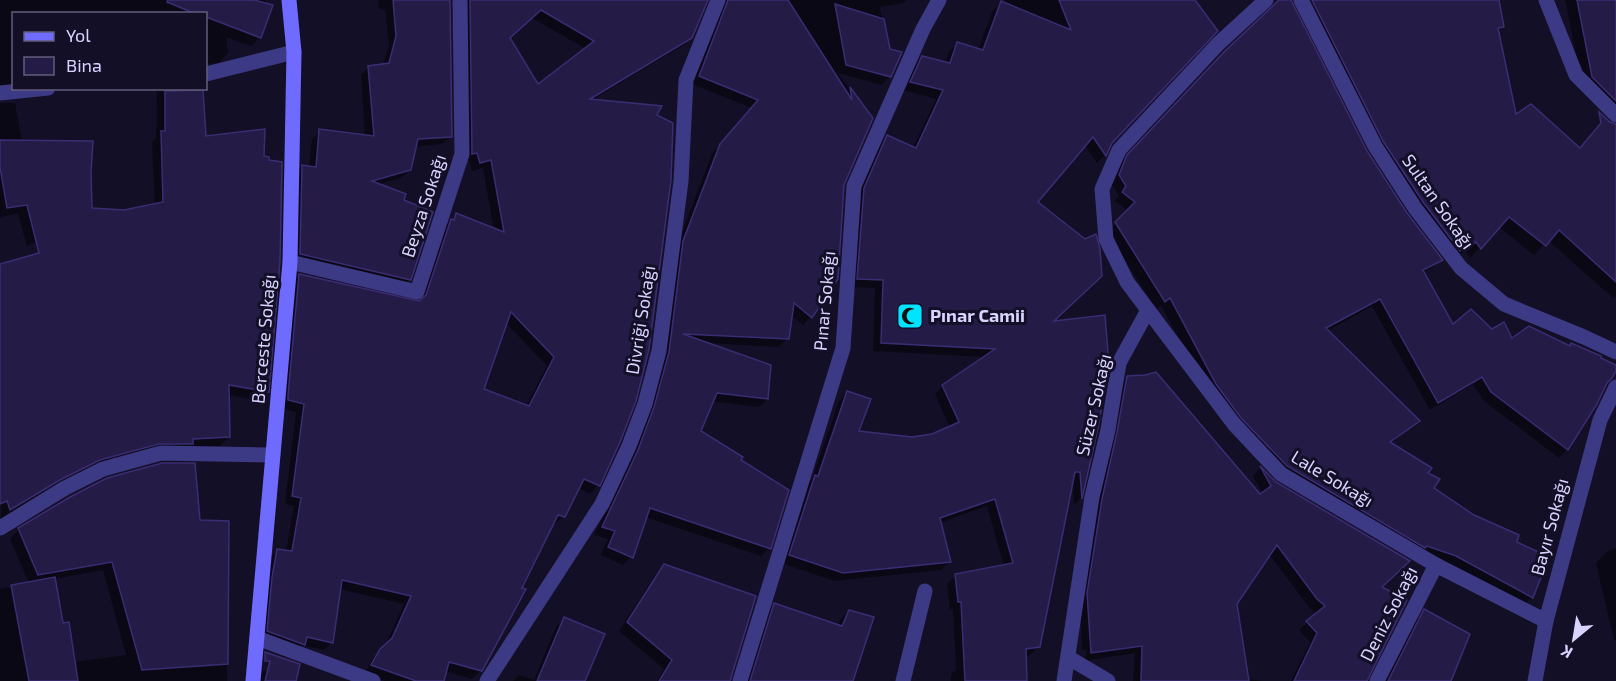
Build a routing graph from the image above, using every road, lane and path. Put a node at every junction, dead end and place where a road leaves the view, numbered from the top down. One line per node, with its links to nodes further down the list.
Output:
1 (289, 0): 8 (street, Berceste Sokağı)
2 (460, 0): 13 (street, Beyza Sokağı)
3 (718, 0): 26 (street, Divriği Sokağı)
4 (939, 0): 27 (street, Pınar Sokağı)
5 (1266, 0): 14 (street)
6 (1301, 0): 15 (street, Sultan Sokağı)
7 (1546, 0): 12 (street)
8 (294, 52): 9 (street); 13 (street, Berceste Sokağı)
9 (207, 74)
10 (29, 90): 11 (street)
11 (0, 93)
12 (1616, 115)
13 (290, 262): 17 (street, Berceste Sokağı)
14 (1148, 310): 19 (street, Lale Sokağı); 23 (street, Süzer Sokağı)
15 (1616, 352)
16 (1616, 387): 21 (street, Bayır Sokağı)
17 (273, 455): 18 (street); 22 (street, Berceste Sokağı)
18 (0, 528)
19 (1436, 565): 21 (street, Lale Sokağı); 31 (street, Deniz Sokağı)
20 (925, 591): 28 (street)
21 (1545, 621): 32 (street, Bayır Sokağı)
22 (257, 638): 24 (street, Berceste Sokağı); 25 (street)
23 (1069, 658): 29 (street, Süzer Sokağı); 30 (street)
24 (253, 681)
25 (374, 681)
26 (487, 681)
27 (740, 681)
28 (903, 681)
29 (1064, 681)
30 (1108, 681)
31 (1377, 681)
32 (1535, 681)

